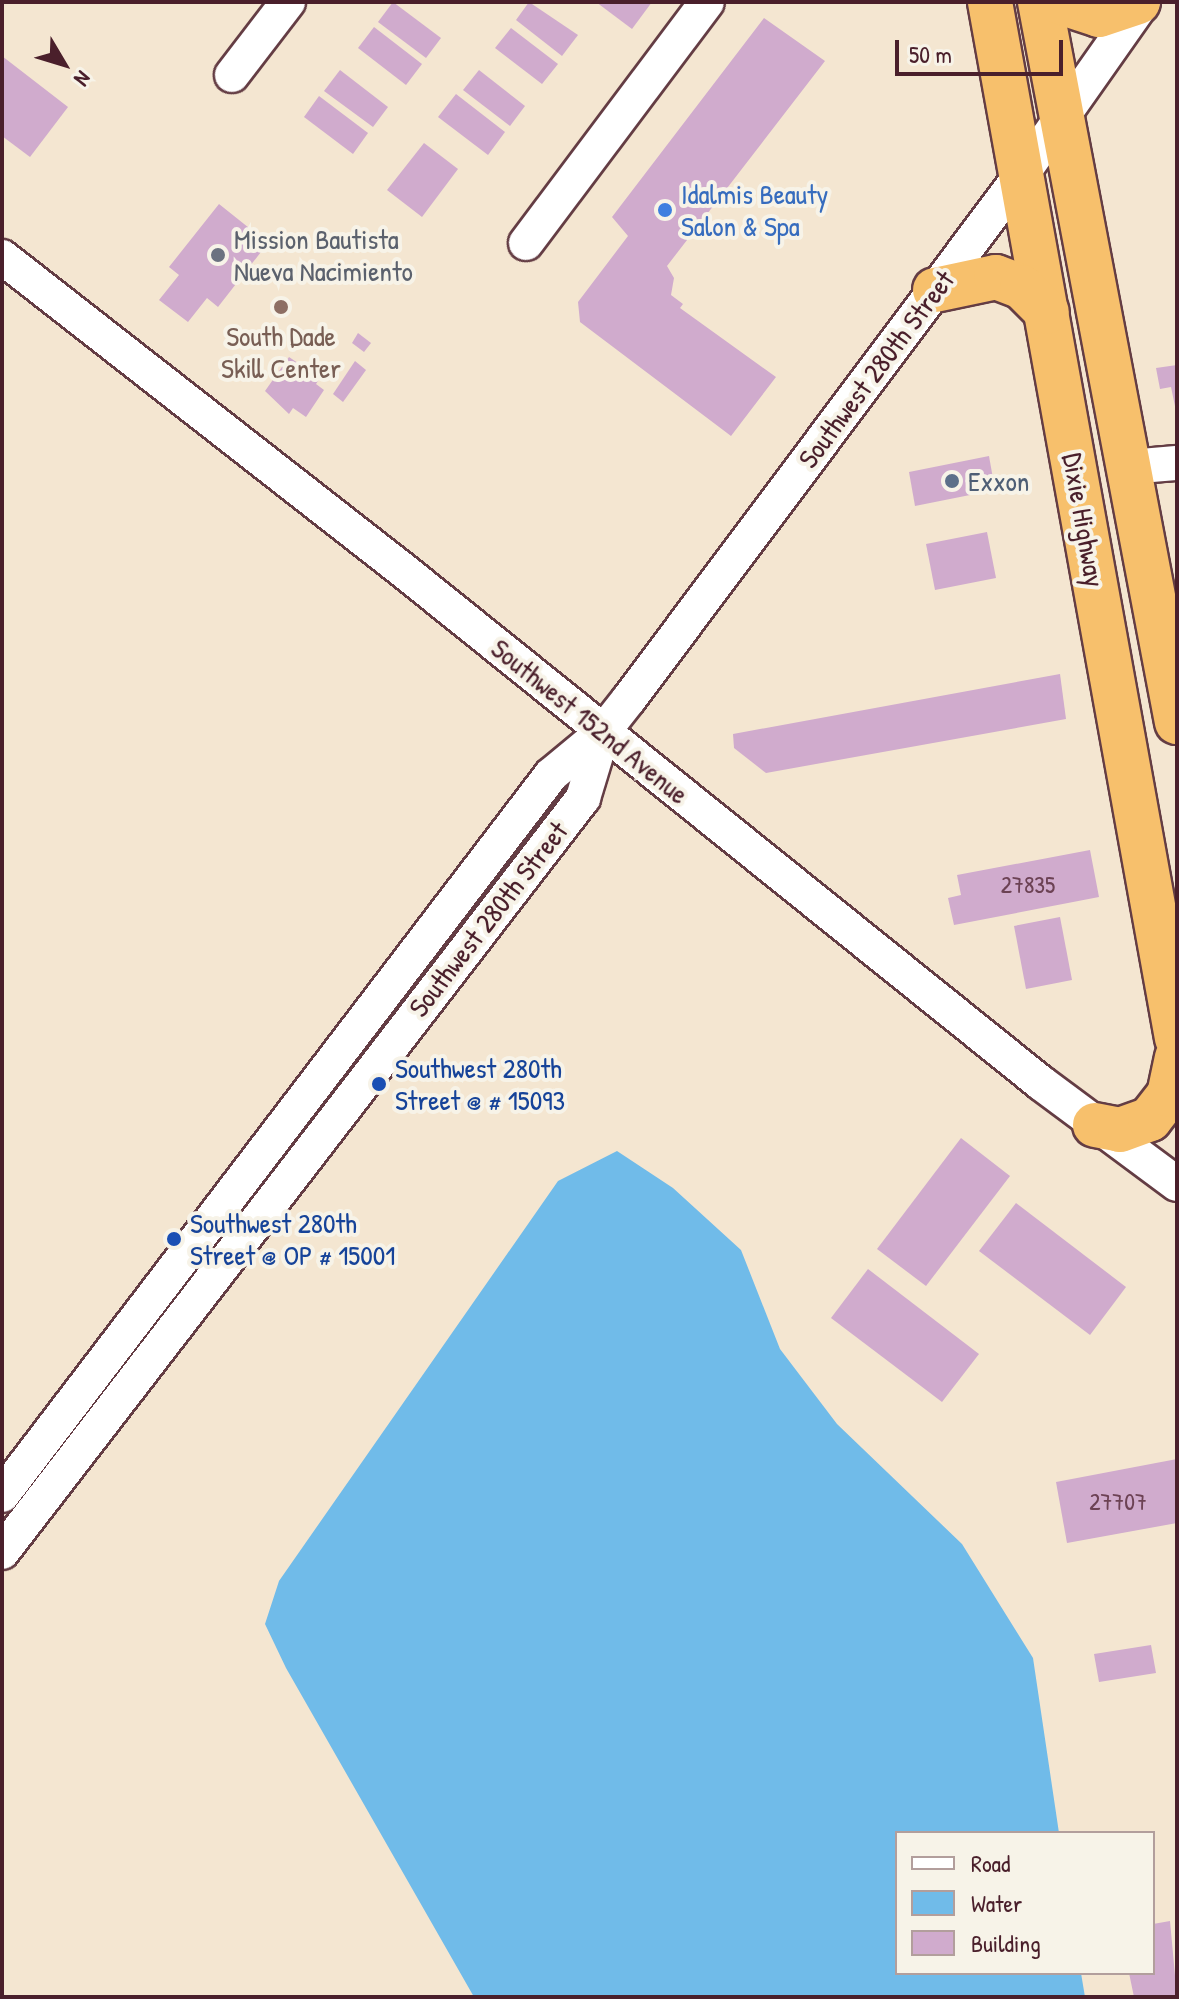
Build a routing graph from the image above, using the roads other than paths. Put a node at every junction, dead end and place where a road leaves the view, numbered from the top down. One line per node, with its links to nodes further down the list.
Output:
1 (288, 2): 8 (street)
2 (707, 2): 11 (street)
3 (990, 2): 10 (highway, Dixie Highway)
4 (1012, 2): 9 (highway)
5 (1040, 2): 9 (highway, Dixie Highway)
6 (1060, 2): 7 (highway)
7 (1141, 2): 9 (street, Southwest 280th Street)
8 (232, 75)
9 (1061, 115): 10 (street, Southwest 280th Street); 16 (highway, Dixie Highway)
10 (1022, 174): 13 (street, Southwest 280th Street); 14 (highway, Dixie Highway); 16 (highway)
11 (526, 243)
12 (2, 257): 18 (street, Southwest 152nd Avenue)
13 (935, 290): 14 (highway); 18 (street, Southwest 280th Street)
14 (1047, 312): 19 (highway, Dixie Highway)
15 (1177, 463): 16 (street)
16 (1129, 467): 17 (highway, Dixie Highway)
17 (1177, 722)
18 (603, 732): 20 (street, Southwest 280th Street); 22 (street, Southwest 280th Street); 27 (street, Southwest 152nd Avenue)
19 (1151, 894): 21 (highway); 23 (highway, Dixie Highway)
20 (439, 923): 22 (street); 25 (street, Southwest 280th Street)
21 (1177, 935)
22 (467, 944): 26 (street, Southwest 280th Street)
23 (1177, 1038)
24 (1177, 1058): 27 (highway)
25 (317, 1081): 26 (street); 29 (street, Southwest 280th Street)
26 (346, 1105): 30 (street, Southwest 280th Street)
27 (1095, 1125): 28 (street, Southwest 152nd Avenue)
28 (1177, 1184)
29 (180, 1261): 30 (street); 31 (street, Southwest 280th Street)
30 (209, 1283): 32 (street, Southwest 280th Street)
31 (2, 1495)
32 (2, 1552)

